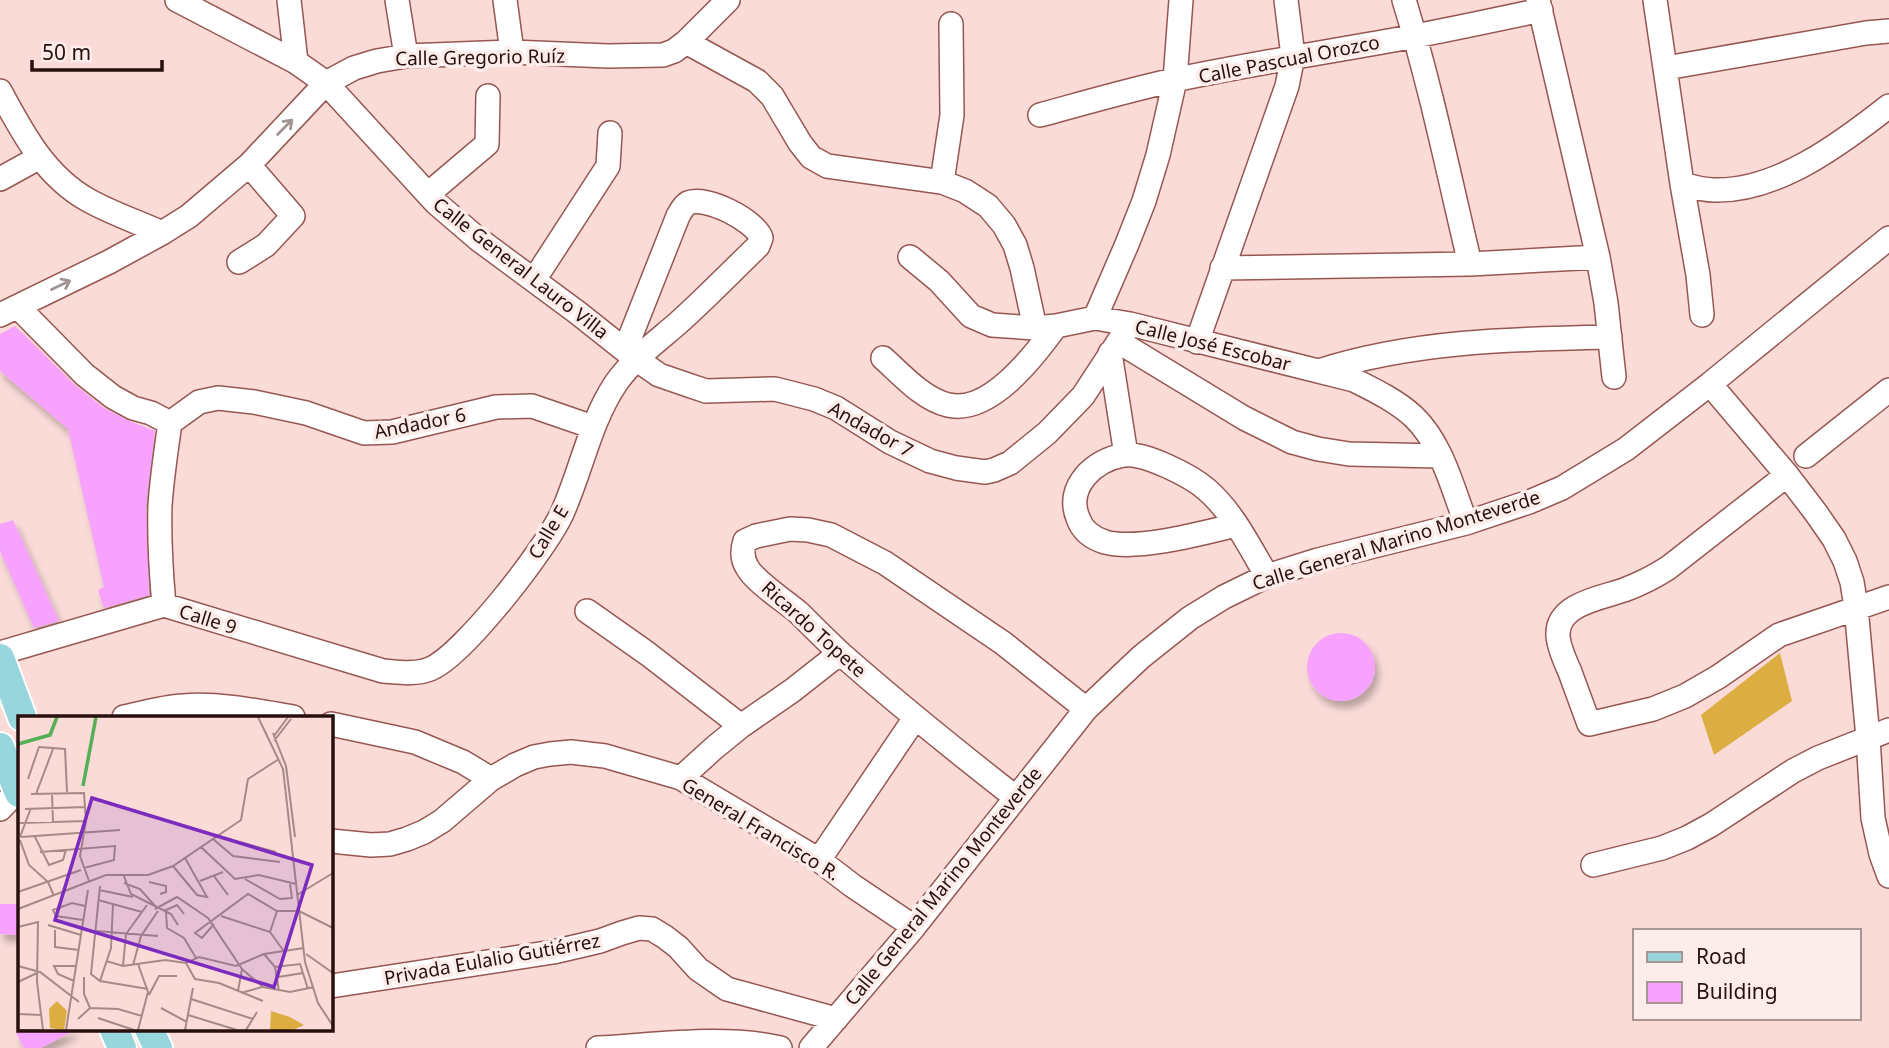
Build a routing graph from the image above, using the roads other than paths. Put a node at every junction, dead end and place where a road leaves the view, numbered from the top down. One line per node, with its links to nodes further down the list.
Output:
1 (177, 0): 18 (street, Calle General Lauro Villa)
2 (289, 0): 18 (street)
3 (397, 0): 16 (street)
4 (505, 0): 15 (street)
5 (728, 0): 14 (street, Calle Gregorio Ruíz)
6 (1181, 0): 20 (street)
7 (1286, 0): 17 (street)
8 (1404, 0): 13 (street)
9 (1655, 0): 19 (street)
10 (1539, 5): 13 (street, Calle Pascual Orozco); 36 (street)
11 (951, 24): 30 (street)
12 (1889, 31): 19 (street)
13 (1415, 36): 17 (street, Calle Pascual Orozco); 38 (street)
14 (686, 42): 15 (street, Calle Gregorio Ruíz); 30 (street)
15 (512, 52): 16 (street, Calle Gregorio Ruíz)
16 (406, 56): 21 (street, Calle Gregorio Ruíz)
17 (1293, 56): 20 (street, Calle Pascual Orozco); 39 (street)
18 (296, 62): 21 (street, Calle General Lauro Villa)
19 (1666, 68): 31 (street)
20 (1175, 80): 25 (street, Calle Pascual Orozco); 43 (street)
21 (326, 83): 28 (street, Calle Gregorio Ruíz, one-way to 21); 32 (street, Calle General Lauro Villa)
22 (0, 91): 27 (street)
23 (488, 96): 32 (street)
24 (1889, 106): 31 (street)
25 (1040, 115)
26 (610, 133): 40 (street)
27 (40, 157): 29 (street); 33 (street)
28 (248, 165): 33 (street, Calle Gregorio Ruíz); 37 (street)
29 (0, 179)
30 (942, 182): 44 (street)
31 (1682, 184): 42 (street)
32 (428, 194): 40 (street, Calle General Lauro Villa)
33 (162, 233): 41 (street, Calle Gregorio Ruíz, one-way to 33)
34 (1889, 238): 52 (street, Calle General Marino Monteverde)
35 (911, 257): 44 (street, Calle José Escobar)
36 (1598, 257): 38 (street); 45 (street)
37 (239, 262)
38 (1470, 264): 39 (street)
39 (1222, 268): 47 (street)
40 (534, 280): 48 (street, Calle General Lauro Villa)
41 (9, 311): 54 (street)
42 (1702, 315)
43 (1095, 318): 44 (street, Calle José Escobar); 46 (street, Calle José Escobar)
44 (1045, 327): 49 (street)
45 (1610, 337): 50 (street); 51 (street)
46 (1120, 340): 47 (street, Calle José Escobar); 48 (street, Andador 7); 56 (street); 57 (street)
47 (1197, 342): 50 (street, Calle José Escobar)
48 (631, 354): 48 (street); 55 (street, Calle E)
49 (883, 358)
50 (1317, 371): 57 (street, Calle José Escobar)
51 (1614, 377)
52 (1710, 384): 59 (street); 60 (street, Calle General Marino Monteverde)
53 (1889, 390): 58 (street)
54 (170, 423): 55 (street, Andador 6); 64 (street)
55 (593, 427): 69 (street, Calle E)
56 (1126, 455): 61 (street); 61 (street)
57 (1440, 456): 60 (street, Calle José Escobar)
58 (1806, 456)
59 (1787, 475): 65 (street); 65 (street)
60 (1466, 523): 62 (street, Calle General Marino Monteverde)
61 (1236, 525): 62 (street)
62 (1267, 576): 70 (street, Calle General Marino Monteverde)
63 (1889, 597): 65 (street)
64 (164, 605): 68 (street, Calle 9); 69 (street, Calle 9)
65 (1856, 607): 77 (street)
66 (587, 611): 76 (street)
67 (840, 653): 70 (street, Ricardo Topete); 74 (street, Ricardo Topete); 76 (street)
68 (0, 655): 71 (main road)
69 (418, 672)
70 (1086, 709): 82 (street, Calle General Marino Monteverde)
71 (22, 716)
72 (129, 716): 73 (street)
73 (286, 716)
74 (915, 718): 82 (street, Ricardo Topete); 85 (street)
75 (332, 724): 80 (street)
76 (741, 726): 79 (street)
77 (1879, 734): 84 (street); 86 (street)
78 (0, 747): 81 (main road)
79 (681, 778): 80 (street, General Francisco R.); 85 (street, General Francisco R.)
80 (491, 779): 83 (street, General Francisco R.)
81 (14, 795)
82 (1015, 797): 88 (street, Calle General Marino Monteverde)
83 (332, 841)
84 (1885, 852): 87 (street)
85 (819, 860): 88 (street, General Francisco R.)
86 (1593, 865)
87 (1889, 876)
88 (914, 927): 90 (street, Calle General Marino Monteverde)
89 (332, 986): 90 (street, Privada Eulalio Gutiérrez)
90 (836, 1019): 97 (street, Calle General Marino Monteverde)
91 (114, 1030): 93 (main road)
92 (149, 1030): 94 (main road)
93 (122, 1048)
94 (158, 1048)
95 (598, 1048): 96 (street)
96 (780, 1048)
97 (811, 1048)

